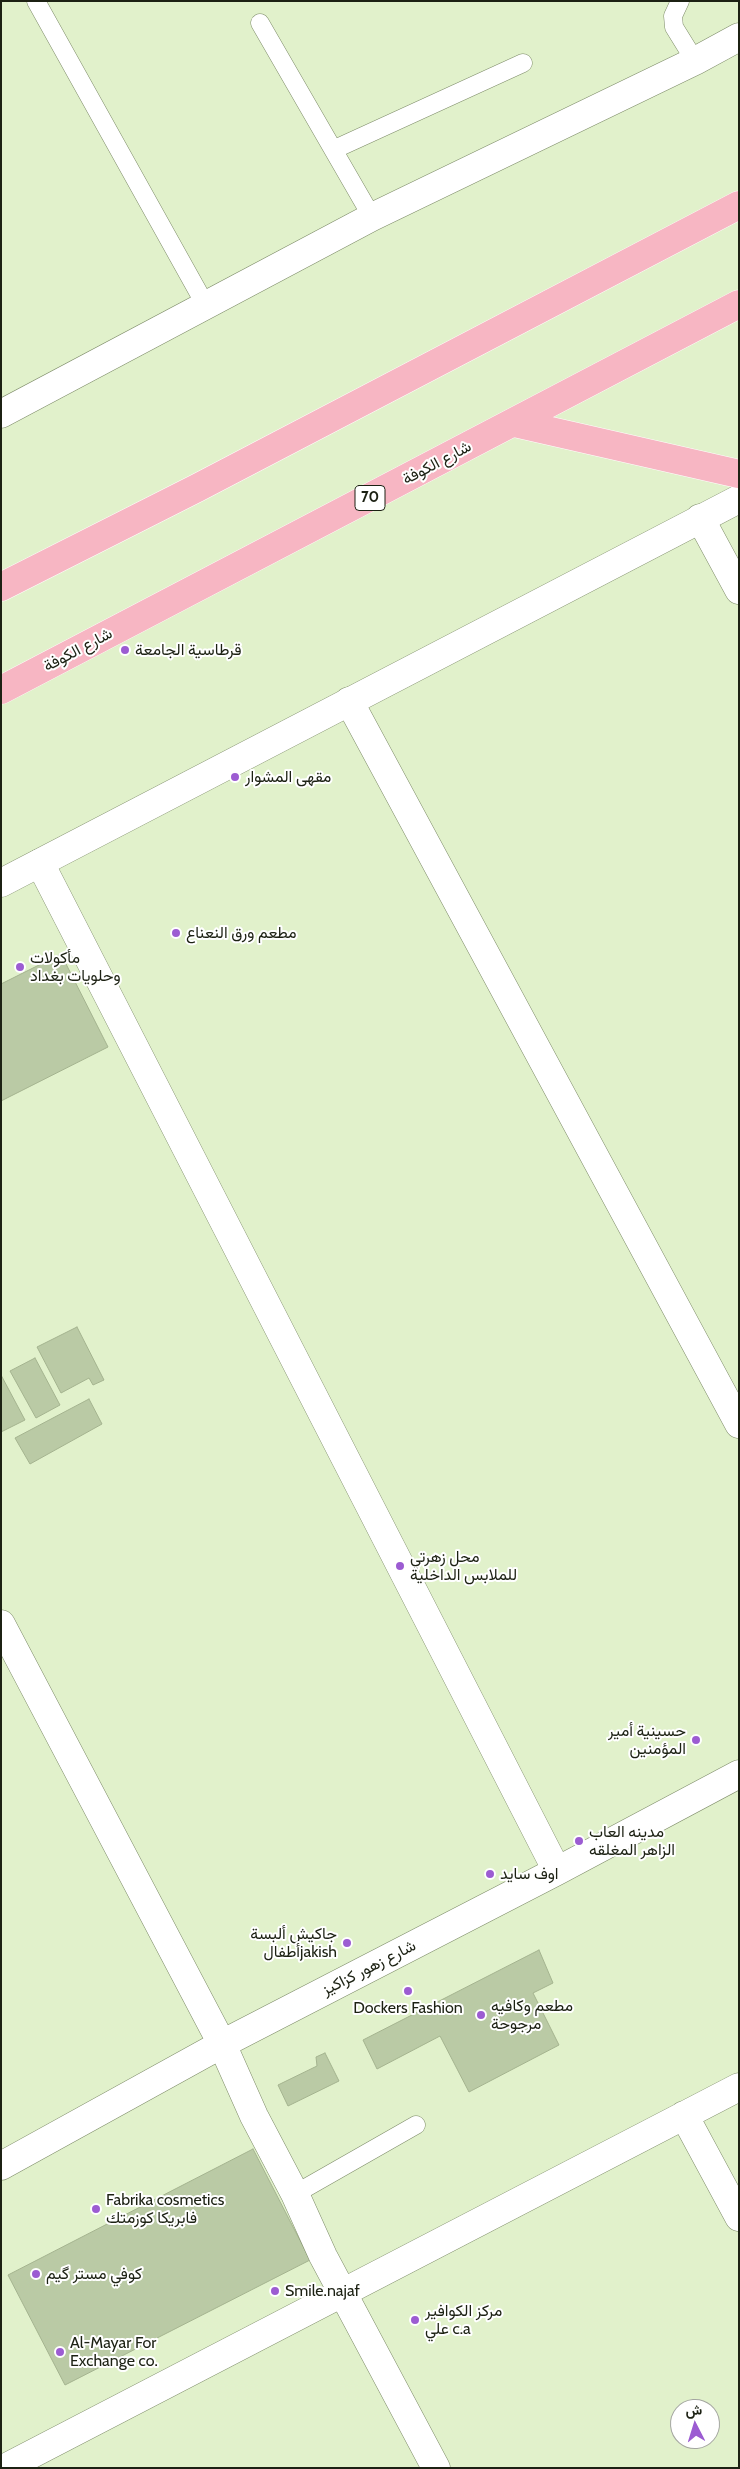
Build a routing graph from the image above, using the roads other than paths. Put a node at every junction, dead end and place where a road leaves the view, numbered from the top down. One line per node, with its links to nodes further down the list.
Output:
1 (36, 1): 11 (lane)
2 (676, 3): 5 (lane)
3 (260, 23): 7 (lane)
4 (739, 37): 5 (street)
5 (695, 61): 9 (street)
6 (523, 63): 7 (lane)
7 (335, 148): 9 (lane)
8 (739, 205): 17 (highway)
9 (372, 217): 11 (street)
10 (739, 304): 13 (highway, شارع الكوفة / 70)
11 (206, 306): 12 (street)
12 (1, 414)
13 (515, 423): 14 (highway); 19 (highway, شارع الكوفة / 70)
14 (739, 474)
15 (739, 499): 16 (street)
16 (700, 518): 18 (street); 20 (street)
17 (1, 587)
18 (739, 590)
19 (1, 690)
20 (349, 701): 21 (street); 23 (street)
21 (40, 863): 22 (street); 26 (street)
22 (1, 883)
23 (739, 1424)
24 (1, 1624): 27 (street)
25 (739, 1774): 26 (street, شارع زهور كزاكيز)
26 (557, 1871): 27 (street, شارع زهور كزاكيز)
27 (222, 2044): 31 (street, شارع زهور كزاكيز); 32 (street)
28 (739, 2087): 29 (street)
29 (684, 2115): 33 (street); 34 (street)
30 (416, 2125): 32 (lane)
31 (1, 2166)
32 (296, 2194): 34 (street)
33 (739, 2216)
34 (344, 2292): 35 (street); 36 (street)
35 (5, 2468)
36 (436, 2468)

